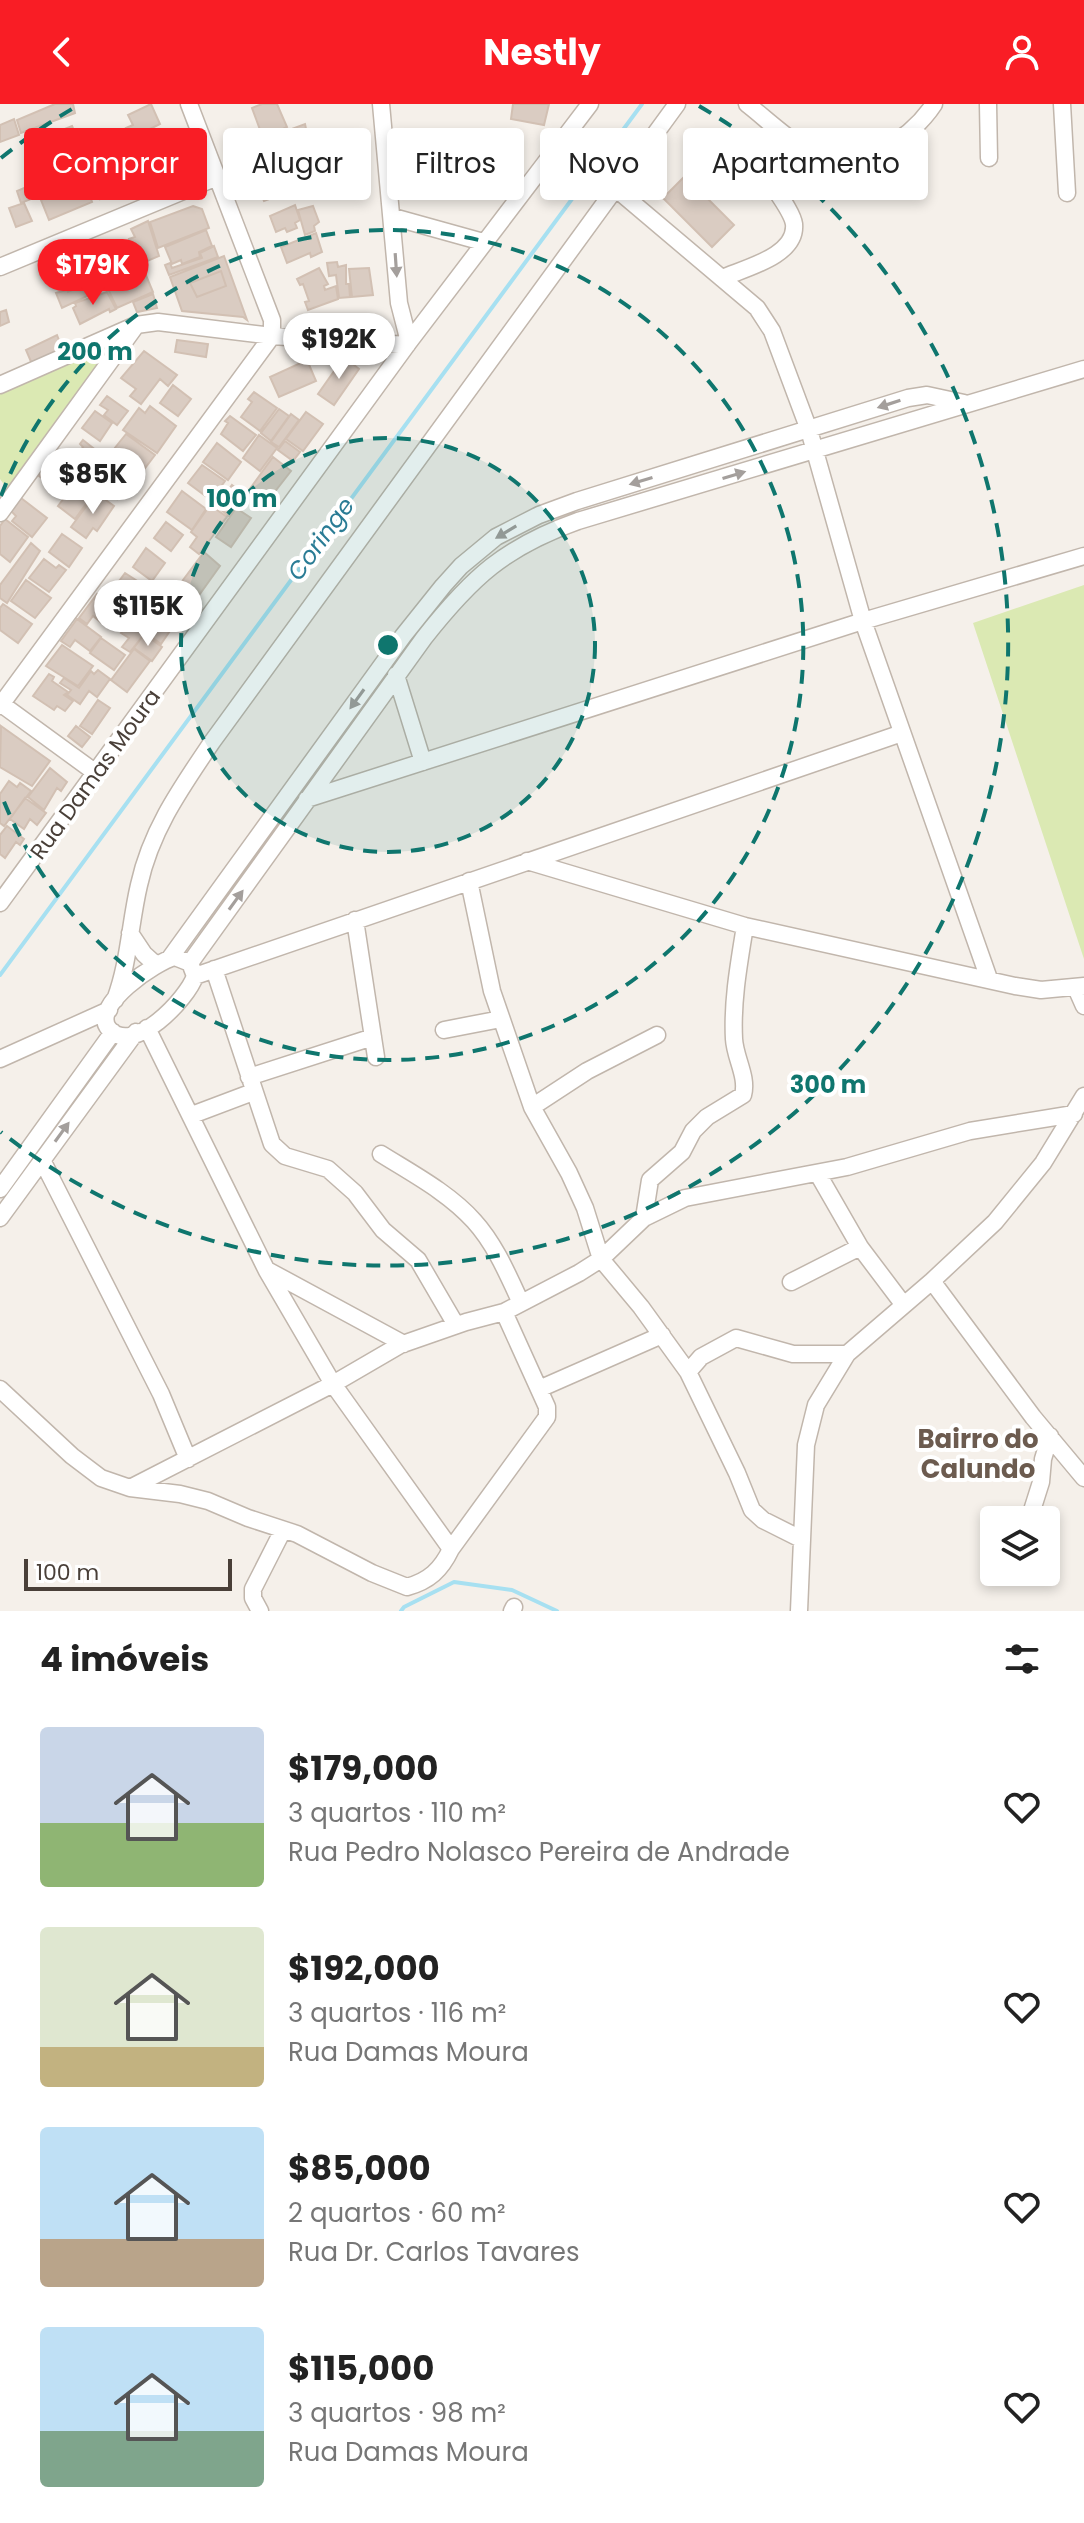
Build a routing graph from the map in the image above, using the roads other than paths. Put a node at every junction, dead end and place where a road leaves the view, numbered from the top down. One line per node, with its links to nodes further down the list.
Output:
1 (189, 104): 13 (street)
2 (381, 104): 18 (street)
3 (677, 104): 9 (street)
4 (747, 104): 5 (street)
5 (934, 104)
6 (988, 104): 12 (street)
7 (1062, 104): 11 (street)
8 (584, 107): 19 (street, Rua Damas Moura)
9 (659, 128)
10 (1084, 145): 11 (street)
11 (1065, 148): 14 (street)
12 (989, 158)
13 (217, 177): 20 (street); 23 (street)
14 (1067, 193)
15 (606, 200): 45 (street)
16 (629, 200): 21 (street)
17 (781, 200): 21 (street)
18 (393, 217): 19 (street); 24 (street, one-way to 24)
19 (483, 242): 24 (street, Rua Damas Moura)
20 (0, 267)
21 (722, 278): 28 (street)
22 (136, 325): 23 (street); 26 (street); 30 (street)
23 (272, 336): 24 (street); 34 (street)
24 (408, 344): 37 (street, Rua Damas Moura)
25 (1084, 369): 27 (street)
26 (0, 385)
27 (965, 404): 28 (street, one-way to 28); 29 (street)
28 (809, 430): 29 (street); 38 (street, one-way to 38)
29 (815, 451): 32 (street); 33 (street, one-way to 29)
30 (2, 504)
31 (1084, 556): 32 (street)
32 (863, 621): 35 (street); 36 (street)
33 (396, 675): 36 (street); 39 (street)
34 (0, 704): 37 (street)
35 (902, 733): 40 (street); 49 (street)
36 (423, 762): 39 (street)
37 (96, 773): 42 (street, Rua Damas Moura)
38 (285, 798): 39 (street); 46 (street)
39 (309, 799): 48 (street, one-way to 39)
40 (526, 861): 41 (street); 44 (street)
41 (469, 881): 43 (street); 53 (street)
42 (0, 903)
43 (355, 920): 47 (street); 58 (street)
44 (745, 926): 49 (street); 71 (street)
45 (130, 933): 46 (street); 51 (street)
46 (163, 961): 48 (street); 51 (street)
47 (214, 969): 48 (street); 61 (street)
48 (193, 970): 54 (street)
49 (989, 979): 50 (street)
50 (1080, 987): 52 (street)
51 (112, 1005): 56 (street); 60 (street)
52 (1084, 1006)
53 (501, 1019): 55 (street); 63 (street)
54 (142, 1030): 56 (street); 65 (street); 67 (street, one-way to 54)
55 (444, 1030)
56 (113, 1032): 69 (street)
57 (657, 1035): 63 (street)
58 (373, 1037): 59 (street); 61 (street)
59 (376, 1057)
60 (0, 1059)
61 (251, 1084): 65 (street); 80 (street)
62 (1084, 1096): 64 (street)
63 (532, 1107): 73 (street)
64 (1074, 1114): 68 (street); 75 (street)
65 (192, 1115): 74 (street)
66 (381, 1154): 77 (street)
67 (42, 1160): 70 (street); 89 (street)
68 (818, 1174): 71 (street); 72 (street)
69 (0, 1189)
70 (0, 1218)
71 (644, 1218): 73 (street)
72 (860, 1247): 76 (street); 78 (street)
73 (601, 1259): 77 (street); 81 (street)
74 (267, 1271): 82 (street); 85 (street)
75 (932, 1281): 78 (street); 88 (street)
76 (791, 1282)
77 (521, 1303): 79 (street)
78 (903, 1304): 83 (street)
79 (504, 1312): 80 (street); 87 (street)
80 (456, 1325): 82 (street)
81 (662, 1335): 84 (street); 87 (street)
82 (404, 1344): 85 (street)
83 (847, 1354): 84 (street); 94 (street)
84 (688, 1372): 94 (street)
85 (333, 1384): 89 (street); 95 (street)
86 (0, 1389): 91 (street)
87 (539, 1389): 95 (street)
88 (1050, 1436): 90 (street); 92 (street)
89 (188, 1459): 91 (street)
90 (1084, 1478)
91 (130, 1488): 93 (street)
92 (1033, 1506)
93 (283, 1530): 95 (street); 96 (street)
94 (801, 1539): 97 (street)
95 (451, 1549)
96 (260, 1611)
97 (799, 1611)

